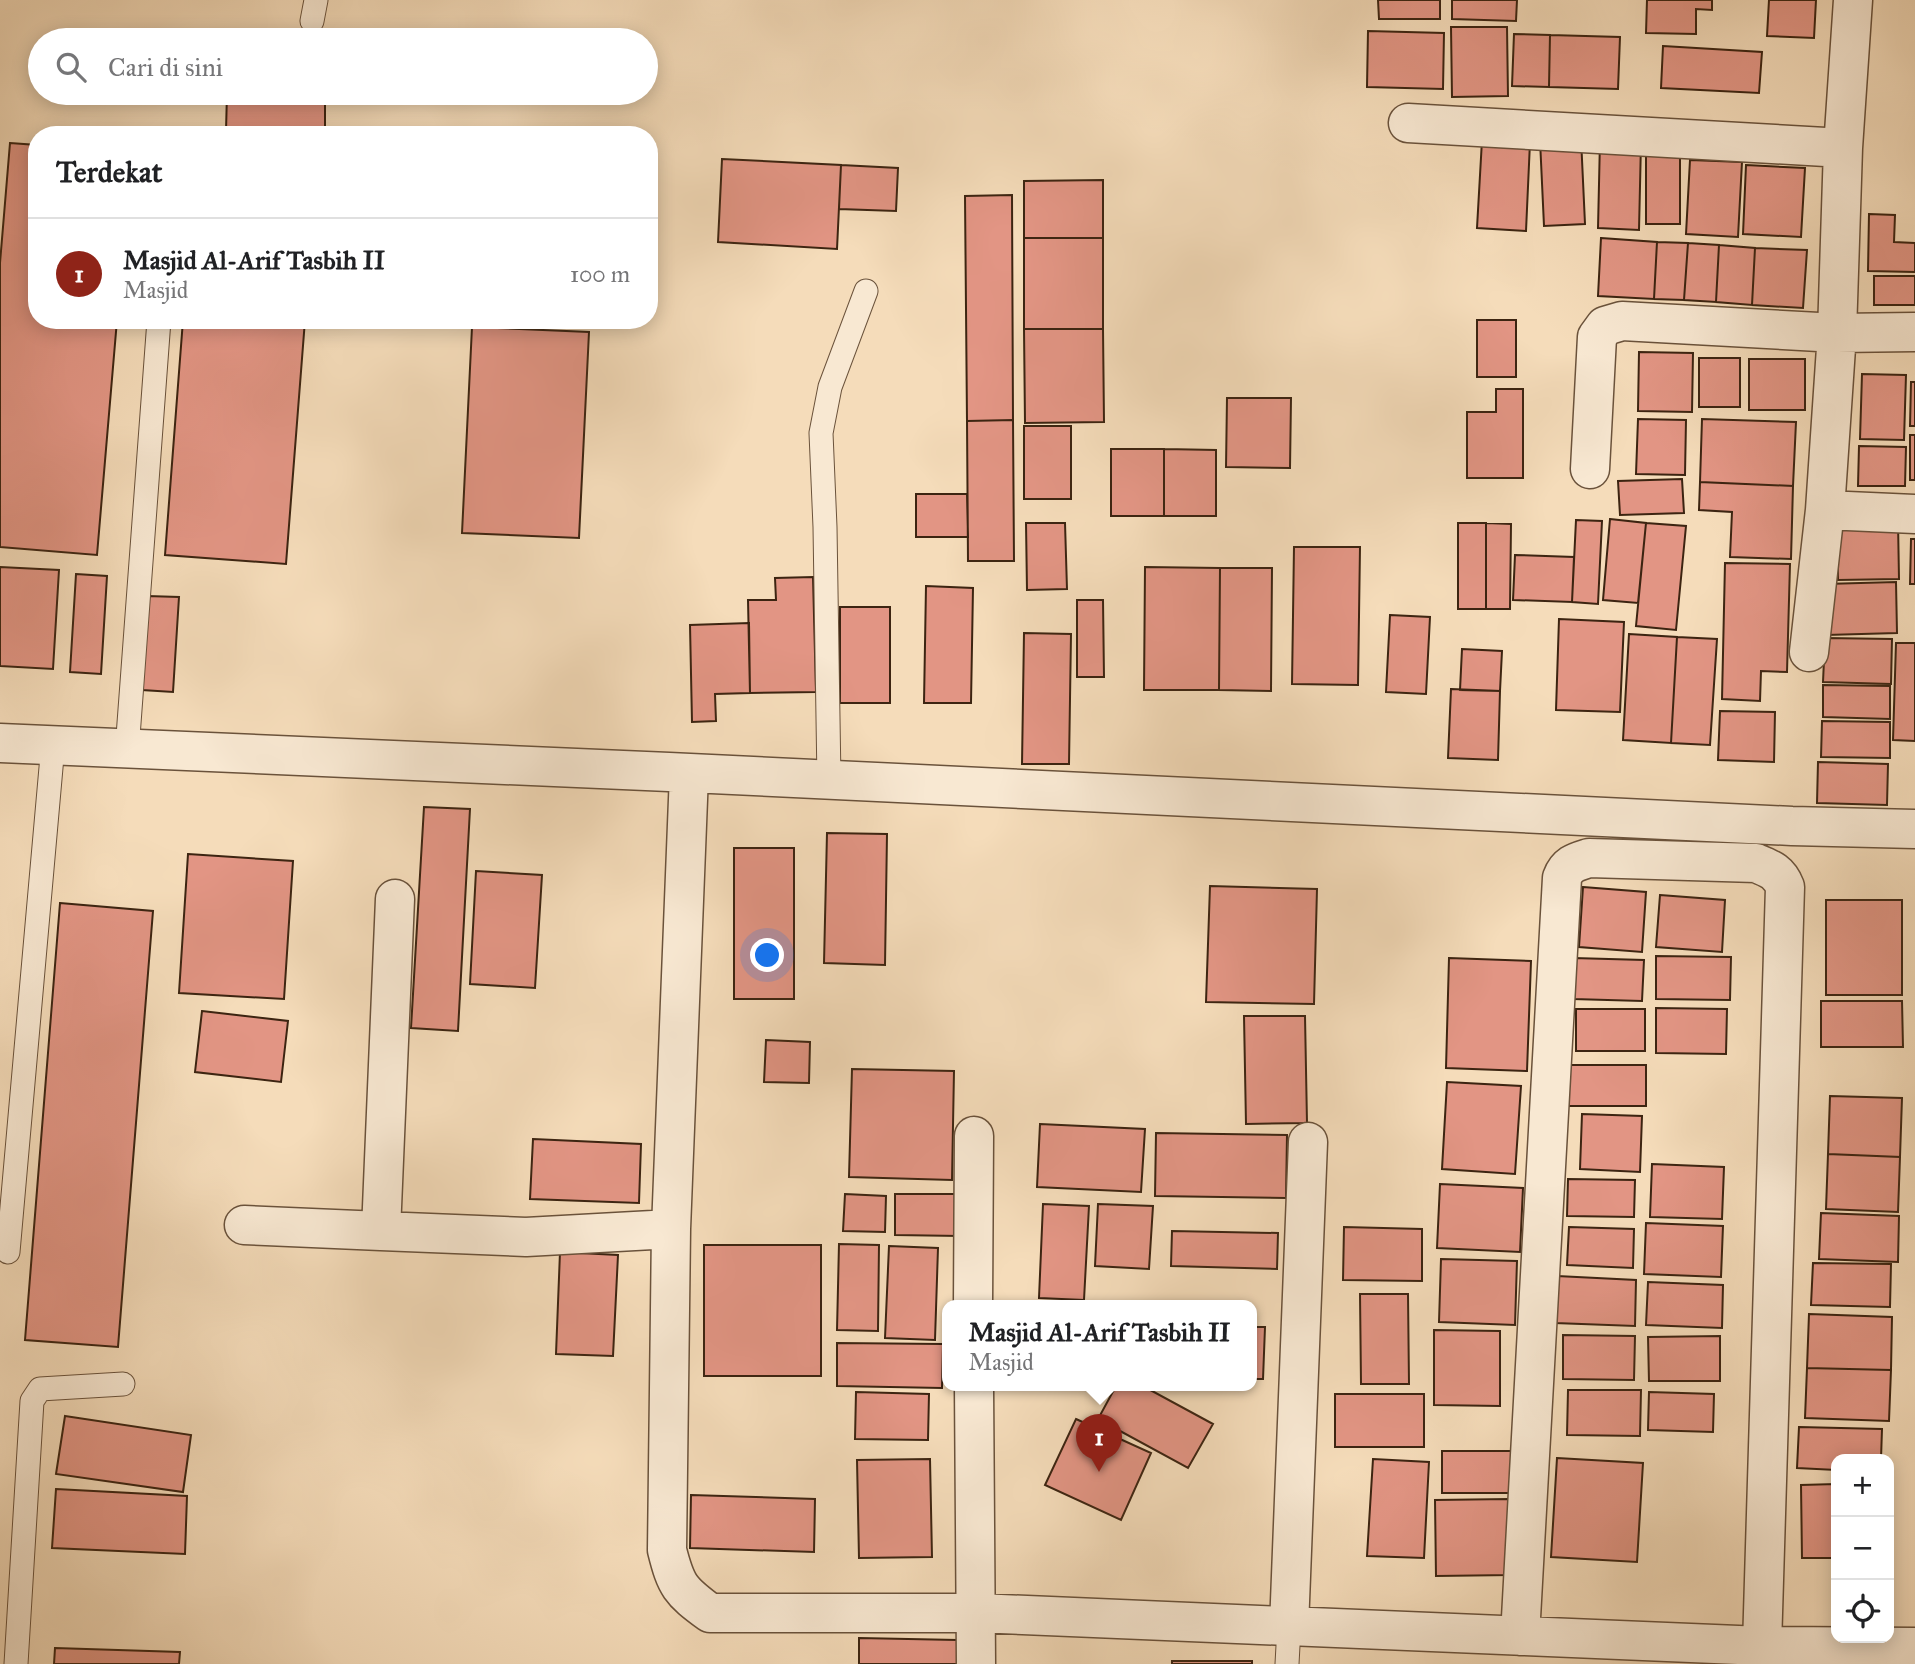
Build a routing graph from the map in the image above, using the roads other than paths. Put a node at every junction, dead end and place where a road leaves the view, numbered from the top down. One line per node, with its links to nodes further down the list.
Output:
1 (1853, 0): 3 (street)
2 (1408, 122): 3 (street)
3 (1843, 148): 7 (street)
4 (866, 291): 16 (lane)
5 (158, 329): 14 (lane)
6 (1915, 332): 7 (street)
7 (1837, 333): 8 (street); 9 (street)
8 (1590, 468)
9 (1825, 510): 10 (street); 11 (street)
10 (1915, 514)
11 (1809, 652)
12 (0, 743): 13 (street)
13 (53, 745): 14 (street); 24 (lane)
14 (127, 750): 15 (street)
15 (689, 774): 16 (street); 22 (street)
16 (829, 781): 17 (street)
17 (1915, 829)
18 (395, 899): 23 (street)
19 (974, 1136): 25 (street)
20 (1308, 1142): 30 (street)
21 (244, 1225): 23 (street)
22 (671, 1229): 23 (street); 28 (street)
23 (381, 1231)
24 (8, 1252)
25 (973, 1300)
26 (123, 1384): 33 (lane)
27 (974, 1391): 28 (street)
28 (977, 1613): 30 (street); 34 (street)
29 (1520, 1636): 30 (street); 31 (street); 31 (street)
30 (1288, 1646)
31 (1762, 1646): 32 (street)
32 (1915, 1647)
33 (16, 1664)
34 (976, 1664)

